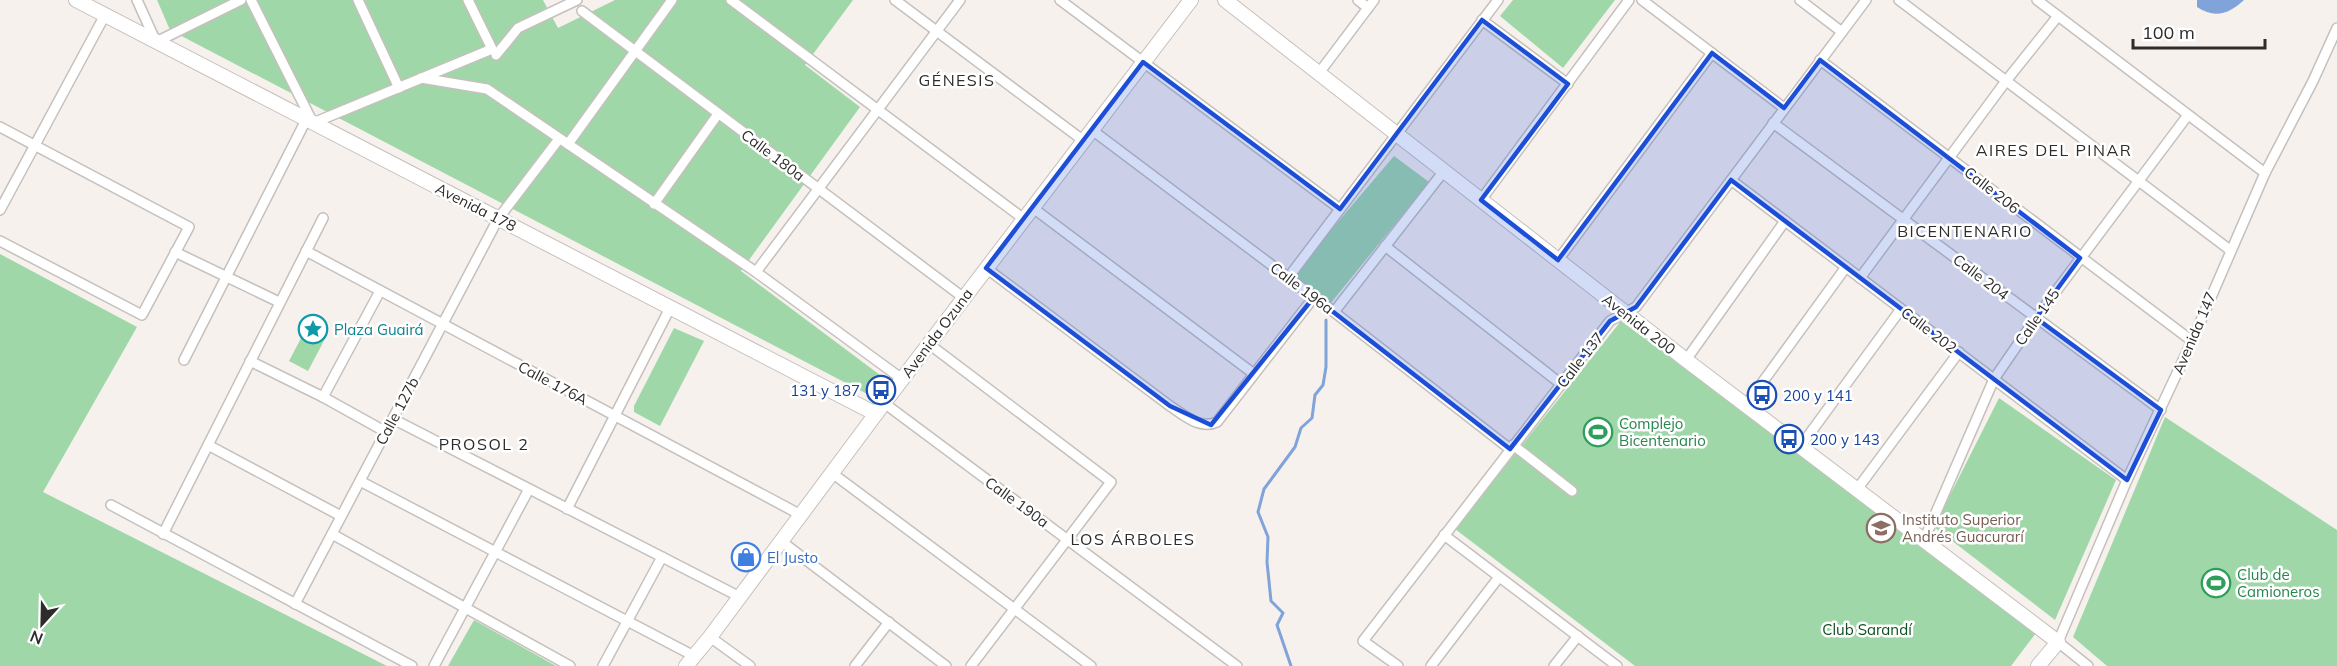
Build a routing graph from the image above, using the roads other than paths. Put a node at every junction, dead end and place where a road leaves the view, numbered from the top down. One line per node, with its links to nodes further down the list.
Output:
1 (76, 0): 25 (main road, Avenida 178)
2 (137, 0): 31 (street)
3 (241, 0): 31 (street)
4 (251, 0): 46 (street)
5 (358, 0): 41 (street)
6 (468, 0): 38 (street)
7 (577, 0): 34 (street)
8 (672, 0): 32 (street, Calle 127b)
9 (731, 0): 43 (street)
10 (895, 0): 29 (street, Calle 196a)
11 (960, 0): 29 (street)
12 (1060, 0): 36 (street)
13 (1191, 0): 36 (main road, Avenida Ozuna)
14 (1226, 0): 37 (main road, Avenida 200)
15 (1358, 0): 23 (street)
16 (1498, 0): 27 (street)
17 (1629, 0): 40 (street)
18 (1642, 0): 33 (street)
19 (1800, 0): 30 (street)
20 (1866, 0): 30 (street, Calle 137)
21 (1899, 0): 39 (street)
22 (2037, 0): 26 (street)
23 (1371, 4): 37 (street)
24 (582, 11): 32 (street, Calle 180a)
25 (105, 15): 31 (main road, Avenida 178); 52 (street)
26 (2058, 16): 39 (street); 45 (street)
27 (1482, 20): 40 (street); 49 (street)
28 (2337, 28): 55 (street, Avenida 147)
29 (937, 31): 43 (street); 50 (street, Calle 196a)
30 (1842, 32): 35 (street, Calle 137)
31 (156, 42): 46 (main road, Avenida 178)
32 (635, 51): 44 (street, Calle 180a); 51 (street, Calle 127b)
33 (1712, 53): 42 (street); 74 (street)
34 (496, 55)
35 (1820, 60): 42 (street, Calle 137); 53 (street, Calle 206)
36 (1143, 62): 50 (main road, Avenida Ozuna); 61 (street)
37 (1319, 73): 49 (main road, Avenida 200)
38 (421, 78): 41 (street); 51 (street)
39 (2006, 81): 53 (street); 57 (street)
40 (1568, 84): 59 (street)
41 (399, 88): 46 (street)
42 (1784, 108): 47 (street, Calle 137)
43 (878, 109): 58 (street); 63 (street)
44 (718, 114): 58 (street, Calle 180a); 60 (street)
45 (2188, 115): 55 (street); 57 (street, Calle 145)
46 (310, 121): 65 (main road, Avenida 178); 78 (street)
47 (1773, 123): 56 (street, Calle 137); 66 (street, Calle 204)
48 (0, 127): 52 (street)
49 (1396, 134): 54 (main road, Avenida 200); 61 (street)
50 (1088, 135): 63 (main road, Avenida Ozuna); 79 (street, Calle 196a)
51 (563, 142): 60 (street); 65 (street, Calle 127b)
52 (34, 146): 62 (street); 72 (street)
53 (1950, 157): 66 (street); 73 (street, Calle 206)
54 (1444, 171): 59 (main road, Avenida 200); 69 (street)
55 (2265, 173): 70 (street, Avenida 147)
56 (1731, 180): 67 (street, Calle 202); 88 (street, Calle 137)
57 (2138, 180): 70 (street); 73 (street, Calle 145)
58 (818, 189): 77 (street); 83 (street, Calle 180a)
59 (1481, 200): 74 (main road, Avenida 200)
60 (654, 204): 77 (street)
61 (1340, 209): 79 (street)
62 (0, 210)
63 (1029, 213): 76 (main road, Avenida Ozuna); 97 (street)
64 (323, 218): 71 (street)
65 (498, 219): 85 (main road, Avenida 178); 90 (street, Calle 127b)
66 (1903, 219): 80 (street); 89 (street, Calle 204)
67 (1785, 221): 75 (street, Calle 202); 95 (street)
68 (0, 240): 72 (street)
69 (1385, 246): 87 (street); 100 (street)
70 (2230, 250): 91 (street, Avenida 147)
71 (306, 251): 81 (street, Calle 176A); 84 (street)
72 (175, 252): 78 (street)
73 (2080, 258): 89 (street, Calle 145); 91 (street, Calle 206)
74 (1558, 260): 88 (main road, Avenida 200)
75 (1846, 267): 80 (street, Calle 202); 102 (street)
76 (986, 268): 83 (main road, Avenida Ozuna); 97 (street)
77 (756, 272): 98 (street)
78 (225, 276): 84 (street); 94 (street)
79 (1288, 278): 82 (street, Calle 196a)
80 (1860, 278): 86 (street, Calle 202)
81 (380, 291): 90 (street, Calle 176A); 101 (street)
82 (1314, 297): 87 (street, Calle 196a); 97 (street)
83 (964, 298): 92 (main road, Avenida Ozuna)
84 (279, 302): 96 (street)
85 (670, 308): 103 (main road, Avenida 178); 105 (street)
86 (1901, 309): 93 (street, Calle 202); 110 (street)
87 (1334, 312): 109 (street, Calle 196a)
88 (1625, 313): 95 (main road, Avenida 200); 100 (street, Calle 137)
89 (2036, 318): 99 (street, Calle 145); 104 (street, Calle 204)
90 (443, 324): 105 (street, Calle 176A); 106 (street, Calle 127b)
91 (2192, 340): 104 (street, Avenida 147)
92 (929, 344): 98 (main road, Avenida Ozuna); 124 (street)
93 (1959, 352): 99 (street, Calle 202); 115 (street)
94 (184, 360)
95 (1686, 360): 102 (main road, Avenida 200)
96 (250, 362): 101 (street); 108 (street)
97 (1254, 374)
98 (902, 379): 103 (main road, Avenida Ozuna)
99 (1994, 379): 112 (street, Calle 202); 125 (street, Calle 145)
100 (1561, 384): 109 (street, Calle 137)
101 (323, 397): 107 (street)
102 (1746, 405): 110 (main road, Avenida 200)
103 (880, 409): 111 (main road, Avenida Ozuna); 124 (street, Calle 190a)
104 (2161, 410): 112 (street, Avenida 147)
105 (614, 416): 118 (street); 119 (street, Calle 176A)
106 (393, 419): 107 (street, Calle 127b); 114 (street)
107 (386, 432): 113 (street, Calle 127b)
108 (208, 445): 120 (street); 121 (street)
109 (1511, 447): 116 (street, Calle 196a); 123 (street, Calle 137)
110 (1800, 447): 115 (main road, Avenida 200)
111 (832, 473): 119 (main road, Avenida Ozuna); 133 (street)
112 (2127, 480): 138 (street, Avenida 147)
113 (360, 481): 120 (street, Calle 127b); 127 (street)
114 (529, 489): 118 (street); 127 (street)
115 (1858, 489): 125 (main road, Avenida 200)
116 (1572, 491)
117 (111, 505): 121 (street)
118 (567, 508): 128 (street)
119 (801, 515): 126 (main road, Avenida Ozuna)
120 (341, 516): 122 (street, Calle 127b)
121 (163, 534): 131 (street)
122 (332, 534): 131 (street, Calle 127b); 132 (street)
123 (1444, 536): 129 (street); 152 (street, Calle 137)
124 (1067, 538): 133 (street); 139 (street, Calle 190a)
125 (1924, 540): 138 (main road, Avenida 200)
126 (781, 542): 130 (main road, Avenida Ozuna); 135 (street)
127 (495, 552): 132 (street); 134 (street)
128 (662, 557): 130 (street); 134 (street)
129 (1499, 577): 136 (street); 153 (street)
130 (740, 597): 137 (main road, Avenida Ozuna)
131 (295, 604): 141 (street)
132 (465, 608): 142 (street); 143 (street)
133 (1014, 608): 148 (street); 149 (street)
134 (628, 621): 140 (street); 144 (street)
135 (889, 622): 146 (street); 147 (street)
136 (1578, 636): 154 (street); 155 (street)
137 (710, 637): 140 (main road, Avenida Ozuna); 145 (street)
138 (2058, 642): 156 (main road); 157 (street)
139 (1225, 657): 150 (street); 151 (street, Calle 190a)
140 (690, 661)
141 (412, 666)
142 (434, 666)
143 (570, 666)
144 (603, 666)
145 (750, 666)
146 (855, 666)
147 (946, 666)
148 (970, 666)
149 (1091, 666)
150 (1218, 666)
151 (1237, 666)
152 (1398, 666)
153 (1431, 666)
154 (1554, 666)
155 (1617, 666)
156 (2037, 666)
157 (2088, 666)

